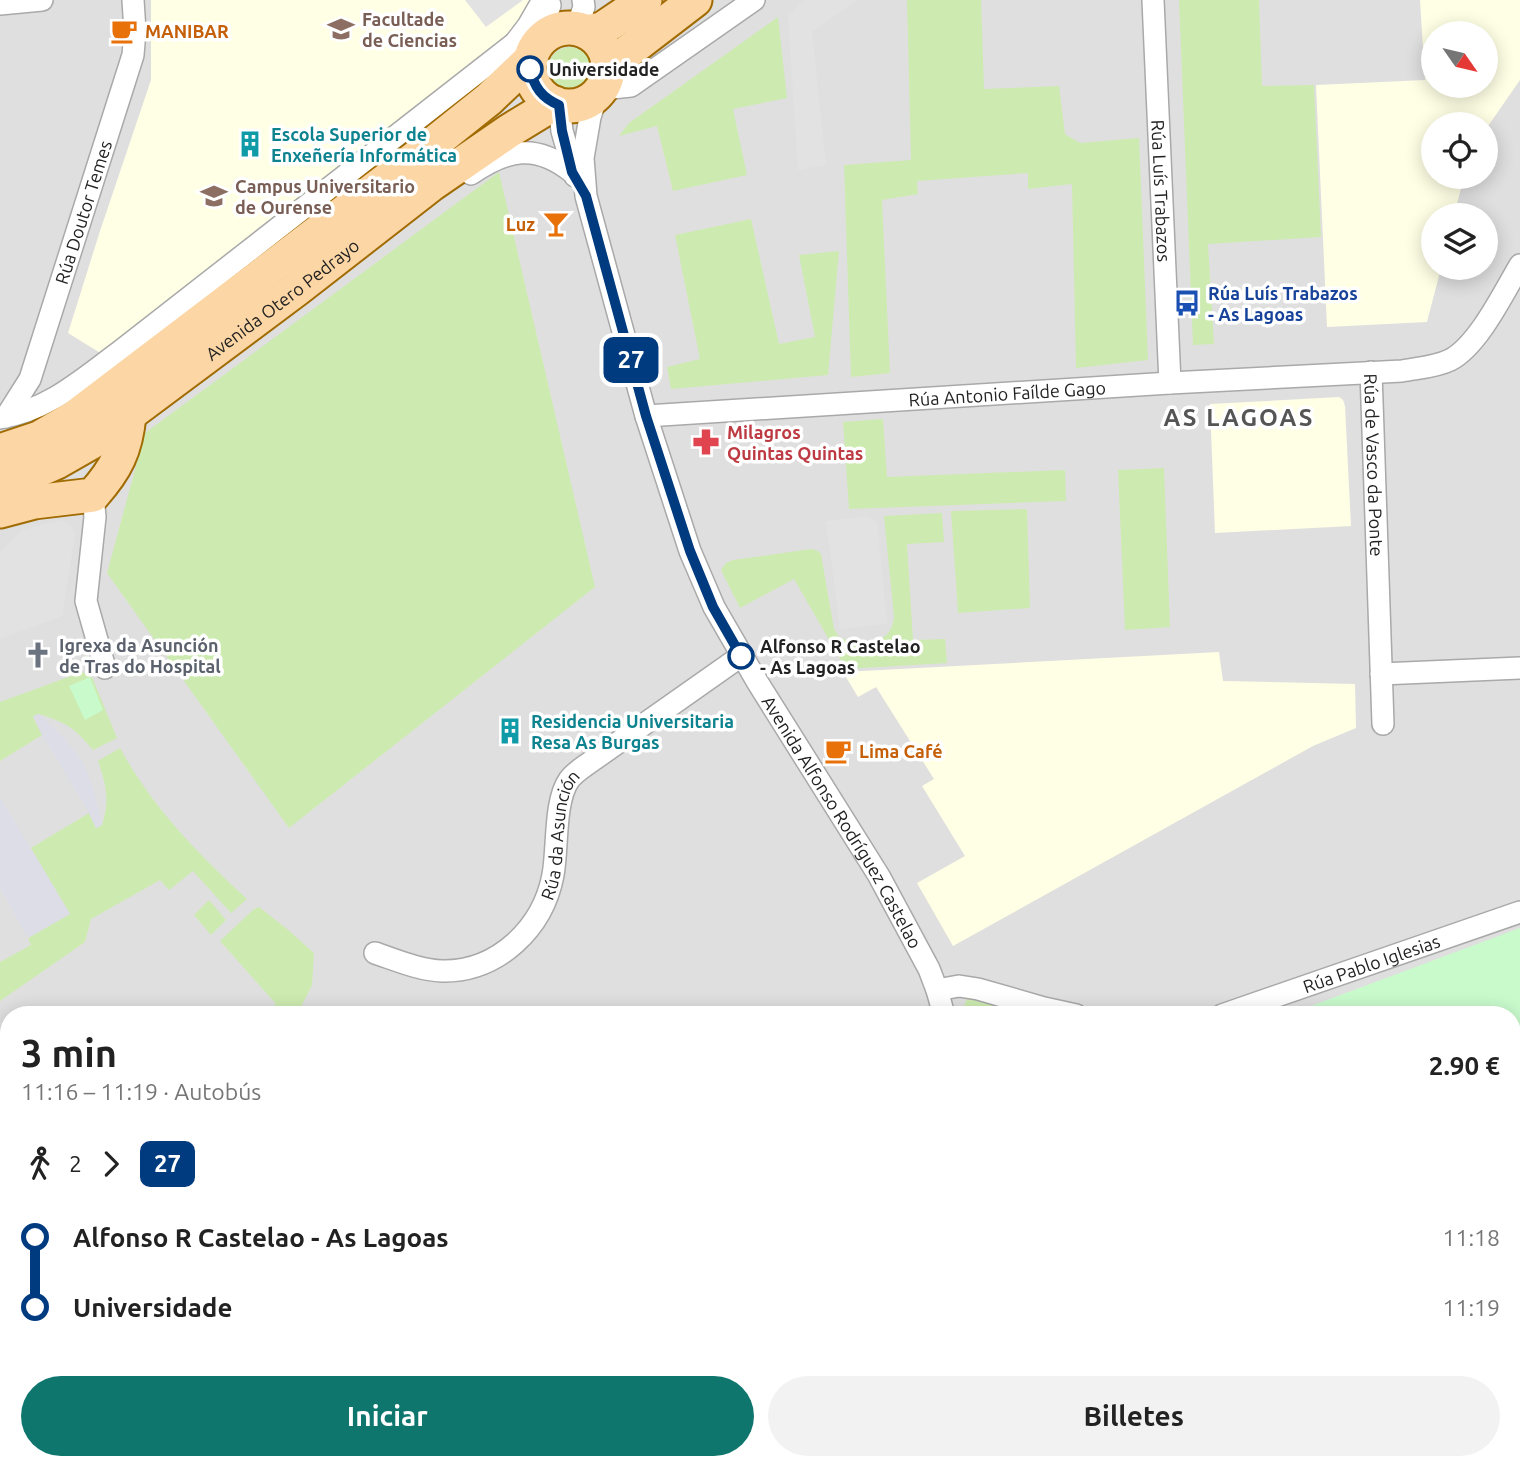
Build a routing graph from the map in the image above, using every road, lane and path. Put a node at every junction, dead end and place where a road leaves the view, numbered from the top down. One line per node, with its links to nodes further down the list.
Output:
1 (42, 0): 9 (street)
2 (134, 0): 22 (street, Rúa Doutor Temes)
3 (544, 0): 11 (street)
4 (552, 0): 11 (street)
5 (646, 0): 10 (main road)
6 (695, 0): 12 (main road)
7 (754, 0): 12 (street)
8 (1153, 0): 19 (street, Rúa Luís Trabazos)
9 (0, 4)
10 (582, 20): 11 (main road); 12 (main road)
11 (528, 48): 13 (main road); 22 (street); 23 (main road, Avenida Otero Pedrayo)
12 (602, 85): 13 (main road); 15 (street, Avenida Alfonso Rodríguez Castelao)
13 (557, 104): 14 (street, Avenida Alfonso Rodríguez Castelao); 17 (main road, Avenida Otero Pedrayo)
14 (572, 172): 15 (street, Avenida Alfonso Rodríguez Castelao); 17 (street, Avenida Alfonso Rodríguez Castelao)
15 (586, 196): 21 (street, Avenida Alfonso Rodríguez Castelao)
16 (1520, 265): 18 (street, Rúa de Vasco da Ponte)
17 (296, 289): 20 (main road, Avenida Otero Pedrayo)
18 (1371, 372): 19 (street, Rúa Antonio Faílde Gago); 32 (street, Rúa de Vasco da Ponte)
19 (1170, 383): 21 (street, Rúa Antonio Faílde Gago)
20 (129, 415): 24 (main road, Avenida Otero Pedrayo); 26 (main road)
21 (646, 416): 29 (street, Avenida Alfonso Rodríguez Castelao)
22 (3, 417)
23 (0, 452)
24 (0, 480)
25 (0, 493): 27 (main road)
26 (93, 495): 27 (main road); 30 (street)
27 (34, 502): 28 (main road)
28 (0, 512)
29 (741, 656): 35 (street, Rúa da Asunción); 36 (street, Avenida Alfonso Rodríguez Castelao)
30 (105, 668)
31 (1520, 668): 32 (street)
32 (1381, 674): 33 (street, Rúa de Vasco da Ponte)
33 (1383, 724)
34 (1520, 912): 39 (street, Rúa Pablo Iglesias)
35 (375, 953)
36 (937, 990): 37 (street, Avenida Alfonso Rodríguez Castelao); 38 (street)
37 (941, 1006)
38 (1037, 1006)
39 (1248, 1006)

